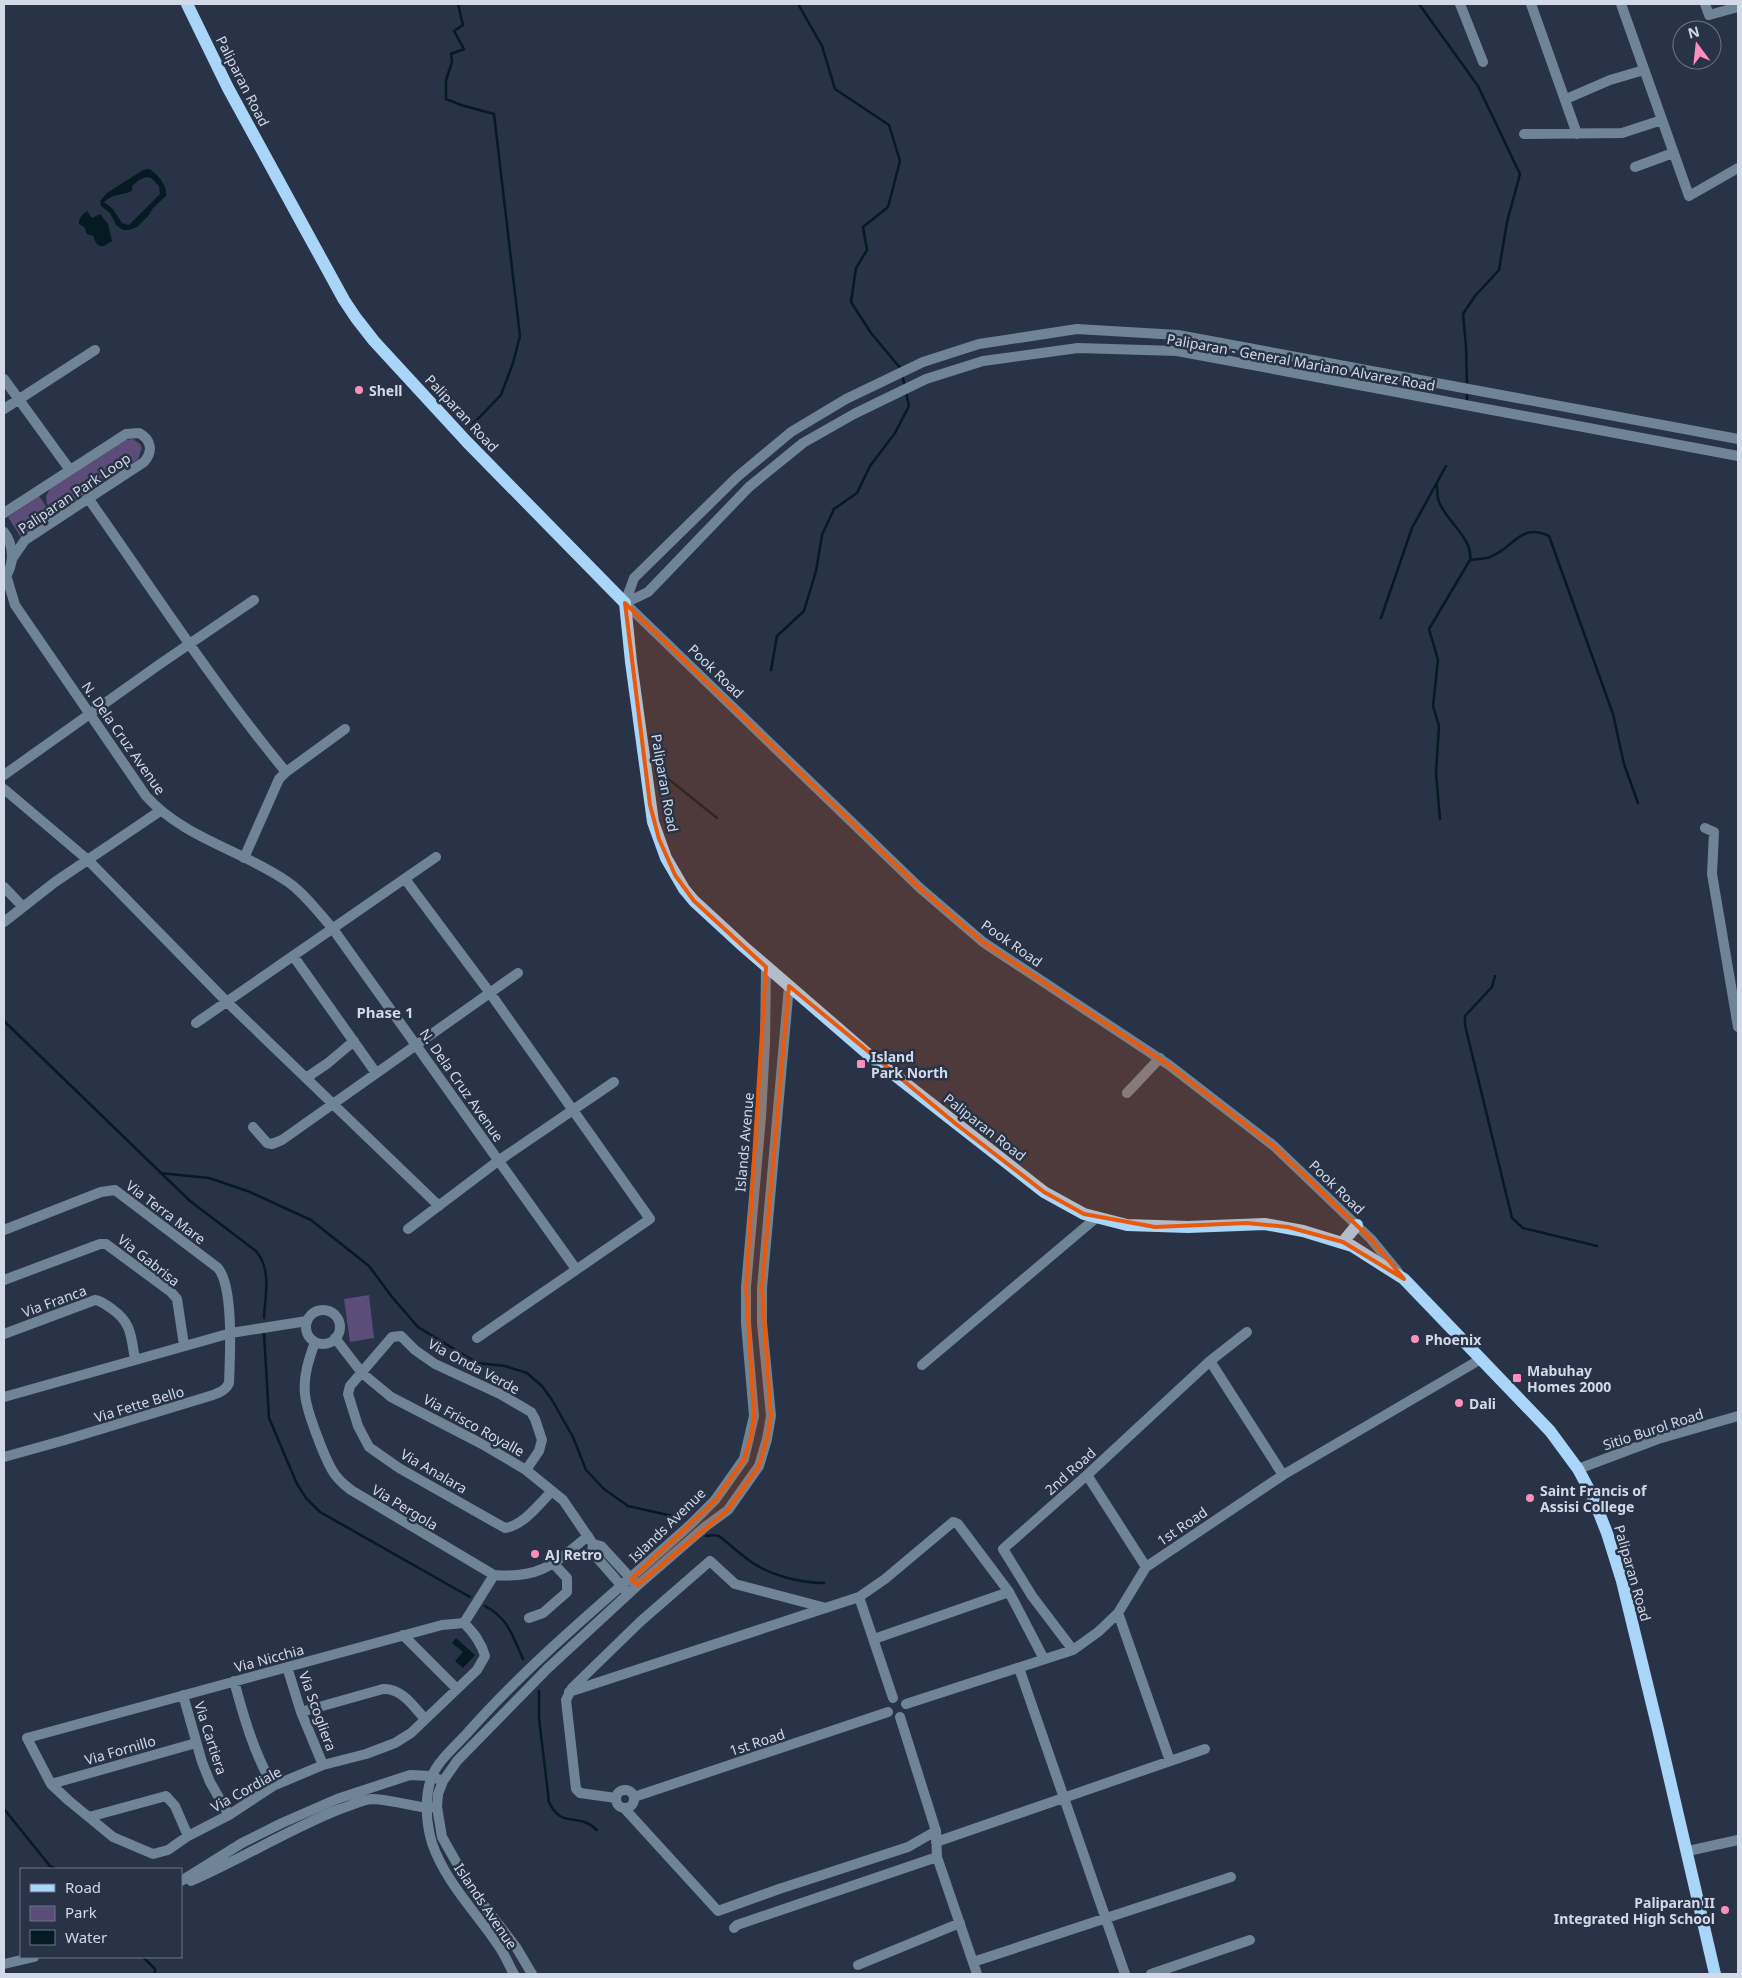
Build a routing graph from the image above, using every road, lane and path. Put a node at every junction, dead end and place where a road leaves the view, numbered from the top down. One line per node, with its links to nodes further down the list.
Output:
1 (187, 4): 32 (main road, Paliparan Road)
2 (1460, 4): 7 (street)
3 (1531, 4): 9 (street)
4 (1621, 4): 8 (street)
5 (1705, 4): 6 (street)
6 (1738, 6)
7 (1483, 62)
8 (1644, 70): 9 (street); 10 (street)
9 (1566, 99): 12 (street)
10 (1662, 120): 12 (street); 13 (street)
11 (1524, 134): 12 (street)
12 (1577, 134)
13 (1673, 153): 14 (street); 15 (street)
14 (1635, 167)
15 (1738, 168)
16 (96, 350): 18 (street)
17 (4, 379): 18 (street)
18 (18, 400): 19 (street); 22 (street)
19 (4, 409)
20 (1738, 439): 23 (street, Paliparan - General Mariano Alvarez Road)
21 (1738, 456): 24 (street, Paliparan - General Mariano Alvarez Road)
22 (70, 470): 25 (street, Paliparan Park Loop); 26 (street, Paliparan Park Loop)
23 (736, 477): 24 (street); 32 (street, Paliparan - General Mariano Alvarez Road)
24 (749, 487): 32 (street, Paliparan - General Mariano Alvarez Road)
25 (88, 498): 28 (street, Paliparan Park Loop); 34 (street)
26 (4, 513)
27 (4, 532): 28 (street)
28 (12, 559): 29 (street, Paliparan Park Loop)
29 (5, 577): 33 (street, N. Dela Cruz Avenue)
30 (4, 598): 33 (street, N. Dela Cruz Avenue)
31 (254, 600): 34 (street)
32 (625, 603): 51 (main road, Paliparan Road); 60 (street, Pook Road)
33 (15, 605): 35 (street, N. Dela Cruz Avenue)
34 (190, 644): 35 (street); 37 (street)
35 (90, 715): 38 (street); 40 (street, N. Dela Cruz Avenue)
36 (345, 729): 37 (street)
37 (286, 772): 43 (street)
38 (4, 775)
39 (4, 788): 44 (street)
40 (160, 811): 43 (street, N. Dela Cruz Avenue); 44 (street)
41 (1705, 828): 57 (street)
42 (436, 857): 45 (street)
43 (244, 858): 49 (street, N. Dela Cruz Avenue)
44 (88, 860): 47 (street); 55 (street)
45 (405, 879): 49 (street); 54 (street)
46 (4, 888): 47 (street)
47 (23, 907): 48 (street)
48 (4, 922)
49 (333, 929): 50 (street); 59 (street, N. Dela Cruz Avenue)
50 (294, 957): 55 (street); 58 (street)
51 (766, 967): 53 (main road, Paliparan Road); 103 (street, Islands Avenue)
52 (518, 973): 54 (street)
53 (789, 986): 70 (main road, Paliparan Road); 103 (street, Islands Avenue)
54 (490, 993): 59 (street); 66 (street)
55 (226, 1001): 56 (street); 62 (street)
56 (196, 1023)
57 (1738, 1027)
58 (354, 1041): 61 (street); 62 (street)
59 (417, 1046): 61 (street); 68 (street, N. Dela Cruz Avenue)
60 (1160, 1058): 64 (street); 71 (street, Pook Road)
61 (376, 1072): 65 (street)
62 (306, 1078): 65 (street)
63 (614, 1082): 66 (street)
64 (1127, 1094)
65 (333, 1104): 67 (street); 69 (street)
66 (573, 1109): 68 (street); 75 (street)
67 (253, 1127)
68 (498, 1161): 69 (street); 75 (street, N. Dela Cruz Avenue)
69 (440, 1206): 72 (street)
70 (1096, 1218): 74 (main road, Paliparan Road); 89 (street)
71 (1358, 1225): 74 (main road); 76 (street, Pook Road)
72 (408, 1229)
73 (4, 1230): 80 (street, Via Terra Mare)
74 (1343, 1242): 76 (main road, Paliparan Road)
75 (576, 1270): 83 (street)
76 (1404, 1279): 86 (main road, Paliparan Road)
77 (4, 1280): 85 (street, Via Gabrisa)
78 (307, 1321): 80 (street); 82 (street); 84 (street)
79 (1247, 1332): 88 (street, 2nd Road)
80 (232, 1333): 85 (street); 93 (street, Via Fette Bello)
81 (4, 1334): 87 (street, Via Franca)
82 (335, 1338): 84 (street); 90 (street, Via Frisco Royalle)
83 (476, 1338)
84 (315, 1342): 102 (street, Via Pergola)
85 (184, 1345): 87 (street)
86 (1481, 1359): 94 (main road, Paliparan Road); 97 (street, 1st Road)
87 (135, 1360): 91 (street)
88 (1210, 1362): 96 (street, 2nd Road); 97 (street)
89 (922, 1365)
90 (362, 1373): 95 (street, Via Frisco Royalle); 95 (street, Via Onda Verde); 98 (street, Via Analara)
91 (4, 1397)
92 (1738, 1416): 94 (street, Sitio Burol Road)
93 (4, 1457)
94 (1578, 1469): 148 (main road, Paliparan Road)
95 (526, 1470): 98 (street, Via Frisco Royalle)
96 (1088, 1475): 101 (street); 113 (street, 2nd Road)
97 (1284, 1475): 101 (street, 1st Road)
98 (552, 1491): 99 (street, Via Frisco Royalle)
99 (590, 1540): 100 (street, Via Pergola); 103 (street, Via Frisco Royalle); 104 (street, Via Frisco Royalle)
100 (553, 1563): 102 (street, Via Pergola); 109 (street)
101 (1146, 1567): 108 (street, 1st Road)
102 (494, 1575): 110 (street)
103 (634, 1582): 104 (street, Islands Avenue)
104 (625, 1590): 132 (street, Islands Avenue); 133 (street, Islands Avenue)
105 (1009, 1592): 106 (street); 112 (street); 114 (street)
106 (859, 1597): 107 (street); 112 (street)
107 (826, 1608): 119 (street); 119 (street)
108 (1118, 1613): 113 (street, 1st Road); 130 (street)
109 (529, 1618)
110 (464, 1623): 111 (street, Via Nicchia); 118 (street, Via Cordiale)
111 (403, 1635): 115 (street, Via Nicchia); 118 (street)
112 (874, 1639): 121 (street)
113 (1073, 1650): 114 (street, 1st Road)
114 (1044, 1659): 116 (street, 1st Road)
115 (287, 1667): 117 (street, Via Nicchia); 123 (street, Via Scogliera)
116 (1020, 1668): 122 (street, 1st Road); 138 (street)
117 (234, 1681): 120 (street, Via Nicchia); 135 (street)
118 (456, 1688): 126 (street, Via Cordiale)
119 (569, 1692): 139 (street)
120 (183, 1695): 127 (street, Via Nicchia); 128 (street, Via Cartiera)
121 (893, 1698): 122 (street); 124 (street)
122 (906, 1704): 125 (street)
123 (301, 1712): 126 (street); 131 (street, Via Scogliera)
124 (888, 1712): 125 (street); 137 (street, 1st Road)
125 (900, 1717): 146 (street)
126 (424, 1719): 131 (street, Via Cordiale)
127 (27, 1738): 134 (street, Via Cordiale)
128 (196, 1743): 134 (street, Via Fornillo); 143 (street, Via Cartiera)
129 (1205, 1749): 130 (street)
130 (1170, 1761): 138 (street)
131 (323, 1765): 135 (street, Via Cordiale)
132 (432, 1776): 133 (street); 136 (street); 141 (street, Islands Avenue)
133 (442, 1781): 141 (street, Islands Avenue)
134 (51, 1784): 144 (street, Via Cordiale)
135 (273, 1786): 143 (street, Via Cordiale)
136 (369, 1788): 140 (street); 151 (street)
137 (634, 1797): 139 (street); 142 (street)
138 (1065, 1797): 146 (street); 153 (street)
139 (616, 1798): 142 (street)
140 (373, 1799): 141 (street); 152 (street)
141 (432, 1808): 161 (street, Islands Avenue); 162 (street, Islands Avenue)
142 (624, 1808): 146 (street)
143 (229, 1814): 145 (street, Via Cordiale)
144 (89, 1817): 145 (street, Via Cordiale); 145 (street)
145 (188, 1836)
146 (936, 1836): 149 (street)
147 (1738, 1840): 148 (street)
148 (1688, 1851): 166 (main road, Paliparan Road)
149 (937, 1857): 154 (street); 155 (street)
150 (1231, 1877): 153 (street)
151 (182, 1880)
152 (182, 1885)
153 (1105, 1919): 158 (street); 164 (street)
154 (960, 1923): 158 (street); 160 (street)
155 (734, 1928)
156 (1250, 1940): 165 (street)
157 (30, 1958): 159 (street)
158 (974, 1962): 163 (street)
159 (4, 1964)
160 (858, 1965)
161 (514, 1974)
162 (532, 1974)
163 (977, 1974)
164 (1124, 1974)
165 (1151, 1974)
166 (1715, 1974)

